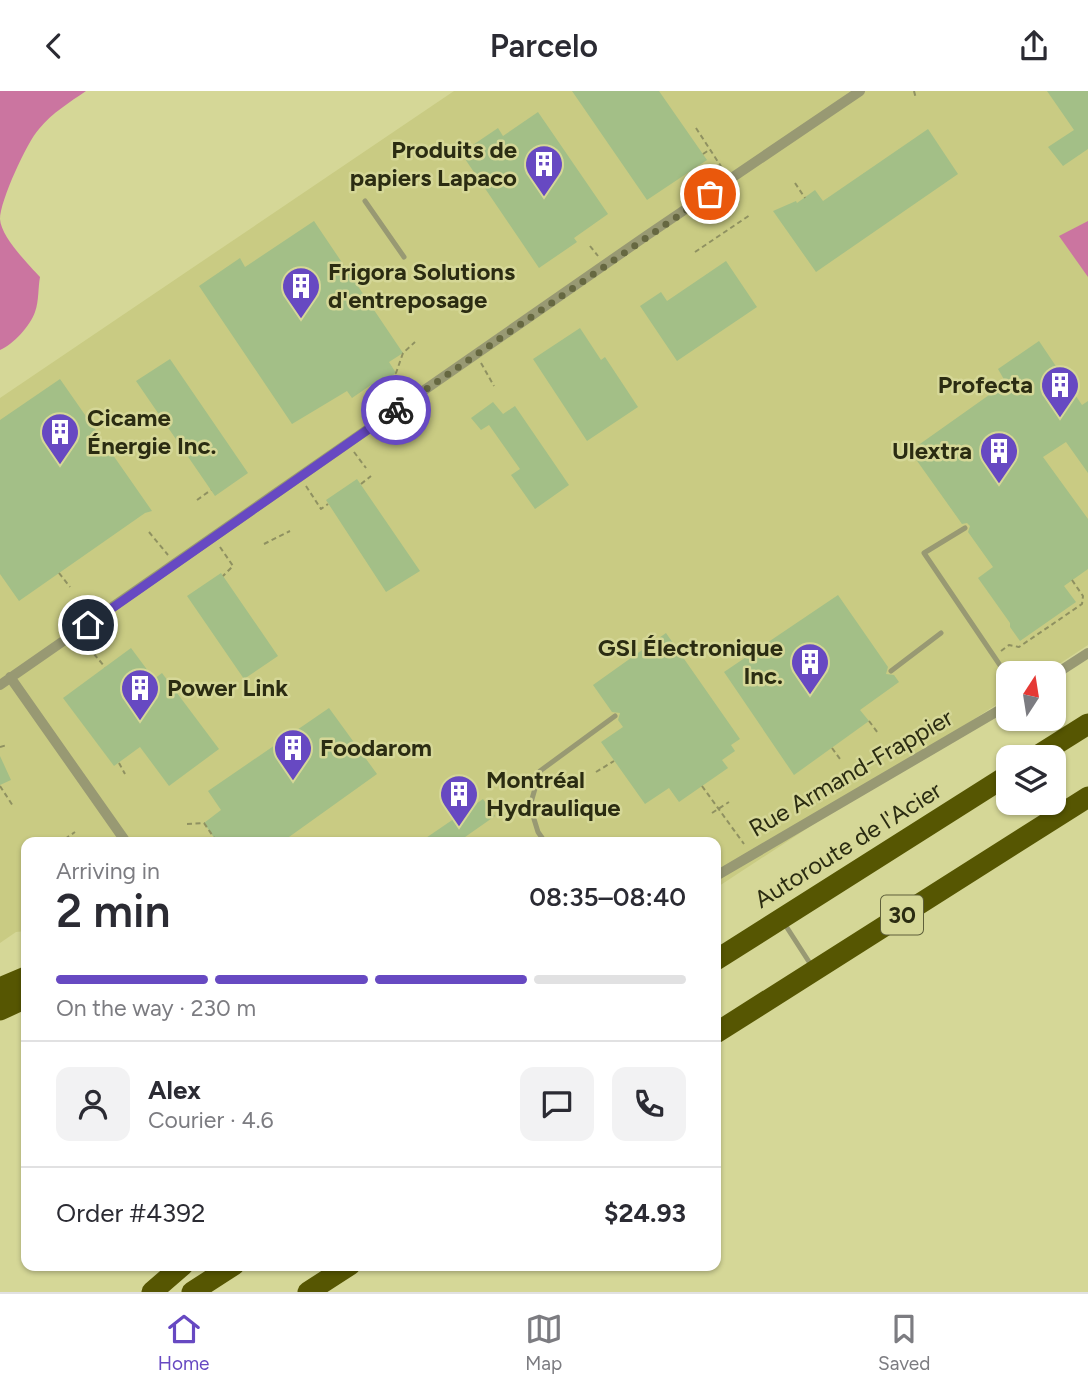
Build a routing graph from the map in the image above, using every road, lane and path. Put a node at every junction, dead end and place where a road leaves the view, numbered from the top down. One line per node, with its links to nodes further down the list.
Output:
1 (860, 91): 7 (street)
2 (914, 91): 3 (path)
3 (916, 99)
4 (695, 128): 5 (path)
5 (710, 149): 6 (path); 7 (path)
6 (703, 154)
7 (731, 180): 15 (street)
8 (794, 183): 9 (path)
9 (805, 198)
10 (365, 201): 13 (lane)
11 (750, 215): 12 (path)
12 (695, 252)
13 (404, 257)
14 (415, 342): 17 (path)
15 (476, 355): 16 (path); 17 (street)
16 (494, 386)
17 (414, 397): 18 (street)
18 (348, 443): 19 (path); 20 (street)
19 (366, 468)
20 (300, 476): 25 (path); 29 (street)
21 (371, 476): 22 (path)
22 (361, 484)
23 (211, 490): 24 (path)
24 (197, 500)
25 (328, 504)
26 (965, 528): 41 (lane)
27 (290, 531): 30 (path)
28 (149, 532): 31 (path)
29 (213, 537): 31 (street); 33 (path)
30 (264, 544)
31 (175, 563): 46 (street)
32 (59, 572): 35 (path)
33 (223, 576)
34 (1072, 580): 37 (path)
35 (70, 587)
36 (1088, 595): 37 (path)
37 (1083, 597): 41 (path)
38 (941, 633): 45 (lane)
39 (1088, 653): 44 (street)
40 (94, 654): 43 (path)
41 (994, 656): 42 (lane)
42 (997, 661)
43 (105, 667)
44 (1066, 667)
45 (891, 671)
46 (10, 677): 47 (street); 73 (street)
47 (0, 685)
48 (996, 712): 77 (street, Rue Armand-Frappier)
49 (615, 716): 75 (lane)
50 (869, 721): 52 (path)
51 (1088, 724): 54 (highway)
52 (878, 733)
53 (6, 745): 55 (path)
54 (1055, 745)
55 (0, 747)
56 (832, 748): 57 (path)
57 (840, 759)
58 (614, 761): 60 (path)
59 (119, 763): 61 (path)
60 (596, 772)
61 (125, 774)
62 (996, 783): 78 (highway, Autoroute de l'Acier / 30)
63 (0, 786): 67 (path)
64 (702, 786): 68 (path)
65 (1088, 797): 80 (highway, 30)
66 (729, 802): 68 (path)
67 (13, 806)
68 (719, 808): 69 (path); 76 (path)
69 (712, 813)
70 (187, 824): 74 (path)
71 (75, 832): 72 (path)
72 (68, 837)
73 (122, 837)
74 (214, 837)
75 (542, 837)
76 (744, 844)
77 (721, 873)
78 (781, 918): 79 (highway, Autoroute de l'Acier / 30); 80 (lane)
79 (721, 957)
80 (814, 970): 85 (highway, 30)
81 (21, 979): 82 (highway)
82 (0, 988)
83 (21, 1000): 84 (highway)
84 (0, 1010)
85 (721, 1030)
86 (176, 1271): 89 (highway)
87 (225, 1271): 90 (highway)
88 (341, 1271): 91 (highway)
89 (152, 1292)
90 (192, 1292)
91 (308, 1292)

